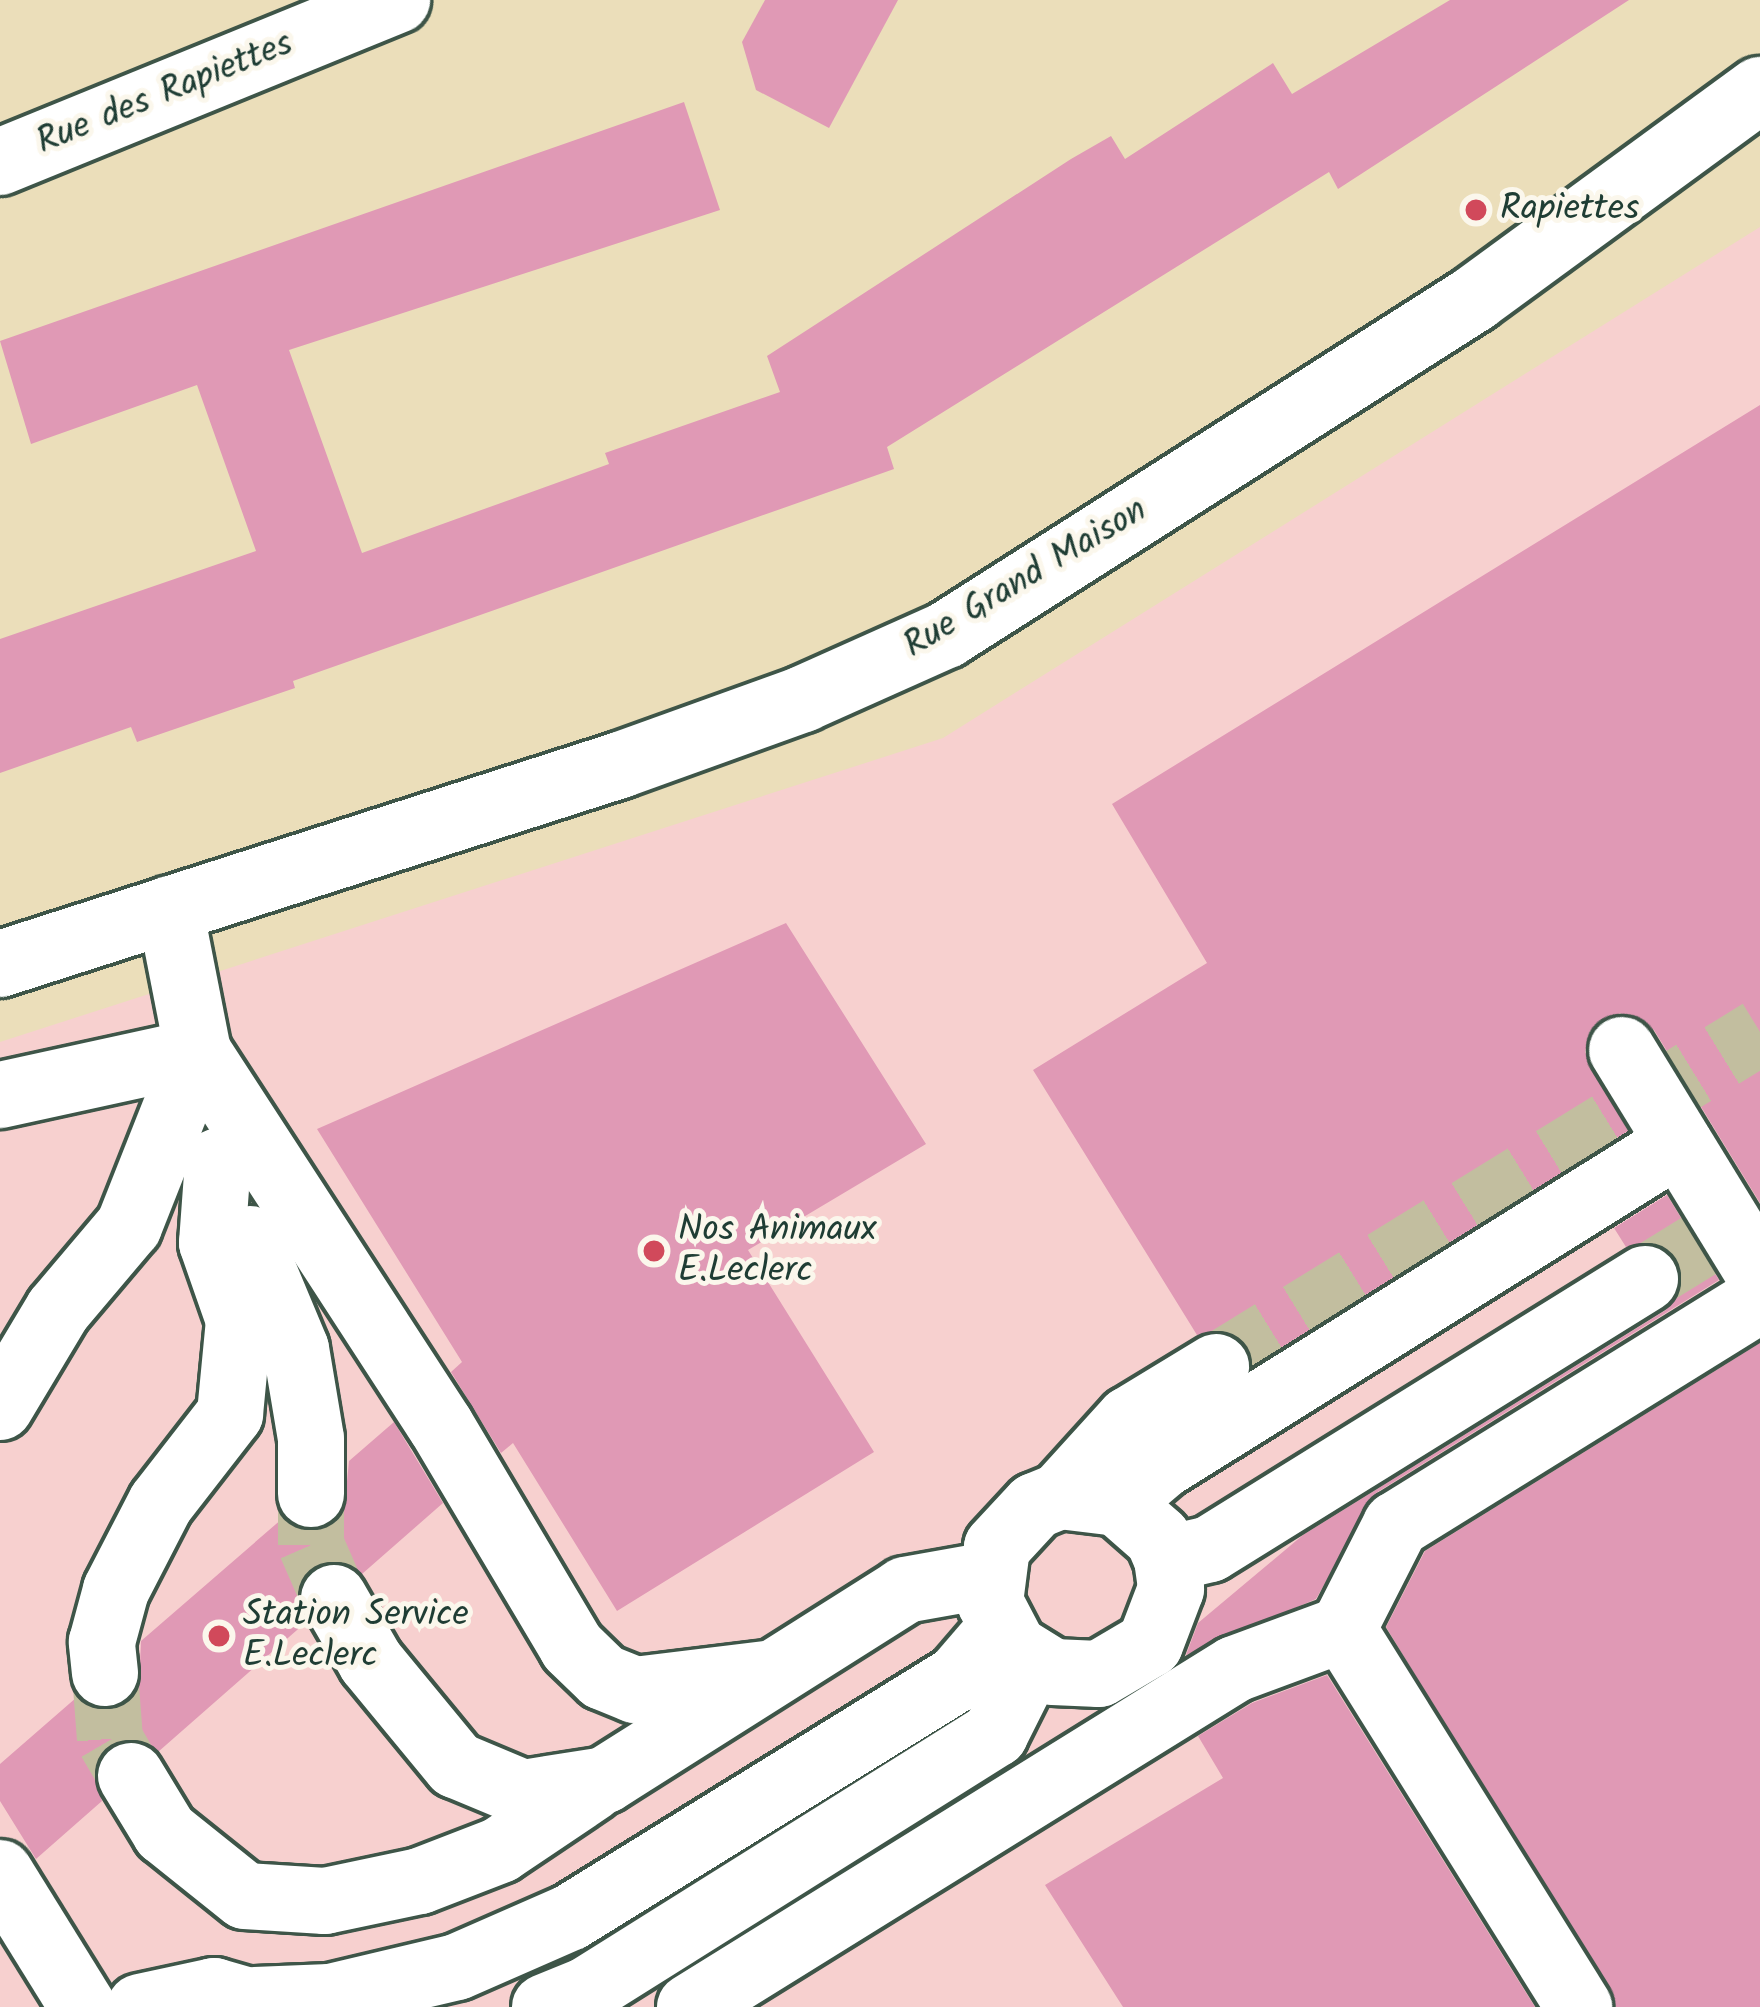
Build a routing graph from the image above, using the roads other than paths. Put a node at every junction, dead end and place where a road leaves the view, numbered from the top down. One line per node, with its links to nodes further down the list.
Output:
1 (398, 0): 3 (street, Rue des Rapiettes)
2 (1760, 90): 4 (street, Rue Grand Maison)
3 (0, 162)
4 (170, 909): 5 (street, Rue Grand Maison); 7 (street)
5 (0, 964)
6 (1622, 1051): 9 (street)
7 (198, 1052): 8 (street); 10 (street); 14 (street); 22 (street)
8 (0, 1095)
9 (1679, 1143): 11 (street); 16 (street)
10 (218, 1161): 15 (street); 21 (street)
11 (1760, 1275)
12 (1645, 1279): 17 (street)
13 (1760, 1299): 20 (street)
14 (0, 1407)
15 (311, 1494)
16 (1089, 1500): 17 (street); 19 (street)
17 (1167, 1559): 19 (street)
18 (334, 1598): 24 (street)
19 (1007, 1622): 22 (street); 26 (street); 29 (street)
20 (1343, 1629): 30 (street); 31 (street)
21 (104, 1673)
22 (766, 1674): 24 (street)
23 (131, 1776): 24 (street)
24 (605, 1780)
25 (0, 1873): 27 (street)
26 (262, 2003): 28 (street)
27 (83, 2007)
28 (140, 2007)
29 (544, 2007)
30 (690, 2007)
31 (1579, 2007)

